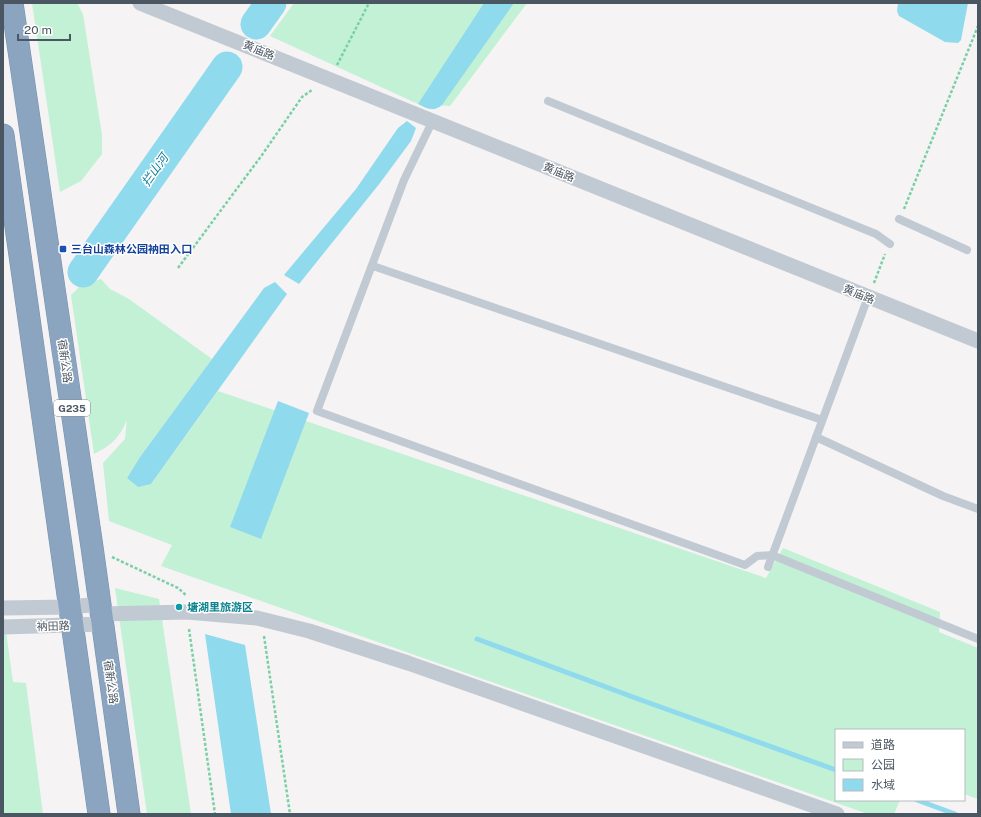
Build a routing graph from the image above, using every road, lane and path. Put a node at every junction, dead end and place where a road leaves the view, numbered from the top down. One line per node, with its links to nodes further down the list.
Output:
1 (12, 3): 19 (highway, 宿新公路 / G235)
2 (140, 3): 5 (street, 黄庙路)
3 (369, 3): 5 (path)
4 (978, 26): 9 (path)
5 (330, 79): 7 (street, 黄庙路); 13 (path)
6 (548, 101): 10 (lane)
7 (433, 120): 12 (lane); 14 (street, 黄庙路)
8 (3, 135): 27 (highway)
9 (899, 219): 11 (lane)
10 (890, 244): 14 (path)
11 (967, 250)
12 (373, 266): 16 (lane); 20 (lane)
13 (178, 268)
14 (868, 297): 15 (street, 黄庙路); 16 (lane)
15 (978, 341)
16 (822, 420): 17 (lane)
17 (816, 437): 18 (lane); 20 (lane)
18 (978, 510)
19 (92, 547): 22 (path); 26 (highway, 宿新公路 / G235)
20 (772, 555): 21 (lane); 30 (lane)
21 (768, 567)
22 (187, 595): 23 (path); 25 (path)
23 (195, 596)
24 (3, 608): 27 (street, 衲田路)
25 (187, 612): 26 (street); 28 (street); 33 (path)
26 (101, 614): 27 (street, 衲田路); 27 (street, 衲田路); 32 (highway, 宿新公路 / G235)
27 (71, 616): 29 (street, 衲田路); 31 (highway)
28 (257, 618): 34 (path); 35 (street)
29 (3, 627)
30 (978, 639)
31 (99, 814)
32 (129, 814)
33 (215, 814)
34 (290, 814)
35 (837, 814)

